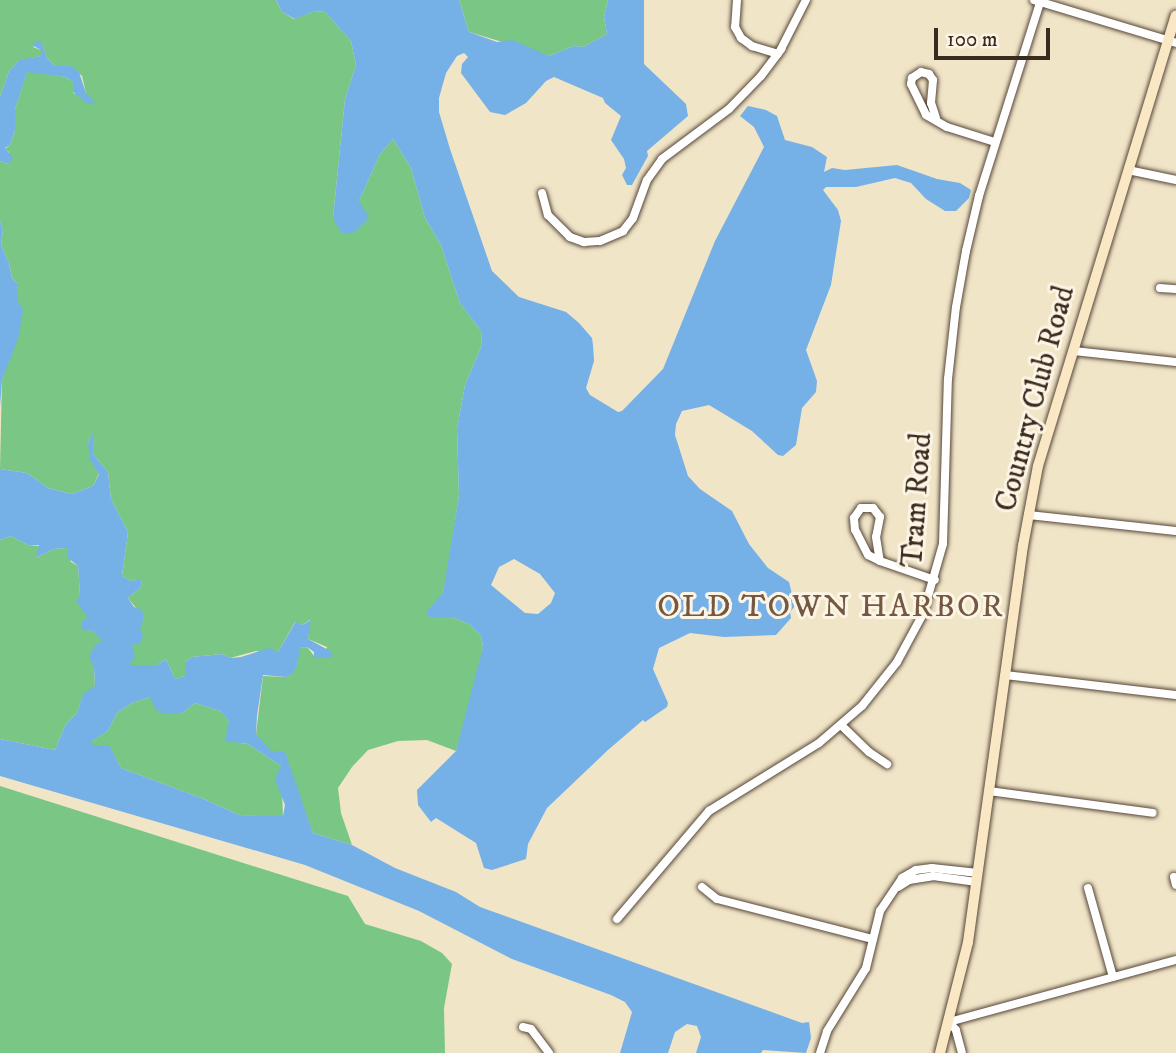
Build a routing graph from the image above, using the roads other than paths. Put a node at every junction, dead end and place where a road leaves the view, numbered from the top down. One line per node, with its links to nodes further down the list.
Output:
1 (737, 0): 6 (street)
2 (806, 0): 6 (street)
3 (1037, 1): 5 (street); 8 (street, Tram Road)
4 (1176, 16): 5 (street, Country Club Road)
5 (1172, 42): 9 (street, Country Club Road)
6 (778, 54): 11 (street)
7 (936, 118): 7 (street); 8 (street)
8 (995, 142): 19 (street, Tram Road)
9 (1128, 170): 10 (street); 14 (street, Country Club Road)
10 (1176, 180)
11 (542, 193)
12 (1160, 288): 13 (street)
13 (1176, 289)
14 (1073, 351): 15 (street); 16 (street, Country Club Road)
15 (1176, 362)
16 (1028, 515): 17 (street); 20 (street, Country Club Road)
17 (1176, 531)
18 (880, 561): 18 (street); 19 (street)
19 (935, 580): 22 (street, Tram Road)
20 (1005, 675): 21 (street); 24 (street, Country Club Road)
21 (1176, 695)
22 (841, 724): 23 (street); 29 (street, Tram Road)
23 (887, 764)
24 (989, 791): 25 (street); 26 (street, Country Club Road)
25 (1153, 813)
26 (978, 877): 30 (street); 33 (street, Country Club Road)
27 (702, 887): 30 (street)
28 (1088, 888): 32 (street)
29 (617, 919)
30 (873, 939): 36 (street)
31 (1176, 960): 32 (street)
32 (1113, 977): 33 (street)
33 (949, 1022): 37 (street, Country Club Road); 38 (street)
34 (523, 1027): 35 (street)
35 (549, 1053)
36 (820, 1053)
37 (940, 1053)
38 (962, 1053)

